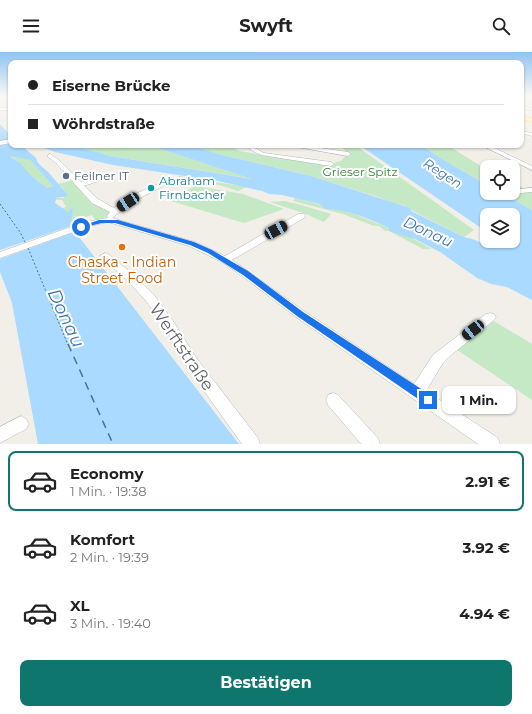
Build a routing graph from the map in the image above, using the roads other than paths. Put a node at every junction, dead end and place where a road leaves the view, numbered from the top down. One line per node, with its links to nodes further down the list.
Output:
1 (253, 148): 6 (street)
2 (309, 148): 4 (street)
3 (490, 148): 7 (street)
4 (348, 154)
5 (50, 156): 10 (street)
6 (331, 164)
7 (532, 168)
8 (108, 176): 10 (street)
9 (169, 181): 13 (street)
10 (79, 185): 13 (street)
11 (532, 190): 12 (street)
12 (520, 191)
13 (113, 211): 15 (street)
14 (301, 216): 18 (street)
15 (108, 220): 16 (street); 18 (street)
16 (0, 255)
17 (105, 256): 25 (street, Werftstraße)
18 (224, 260): 20 (street)
19 (490, 317): 20 (street)
20 (417, 392): 24 (street)
21 (333, 400): 26 (street)
22 (21, 424): 23 (street)
23 (0, 435)
24 (486, 442)
25 (252, 444)
26 (372, 444)

